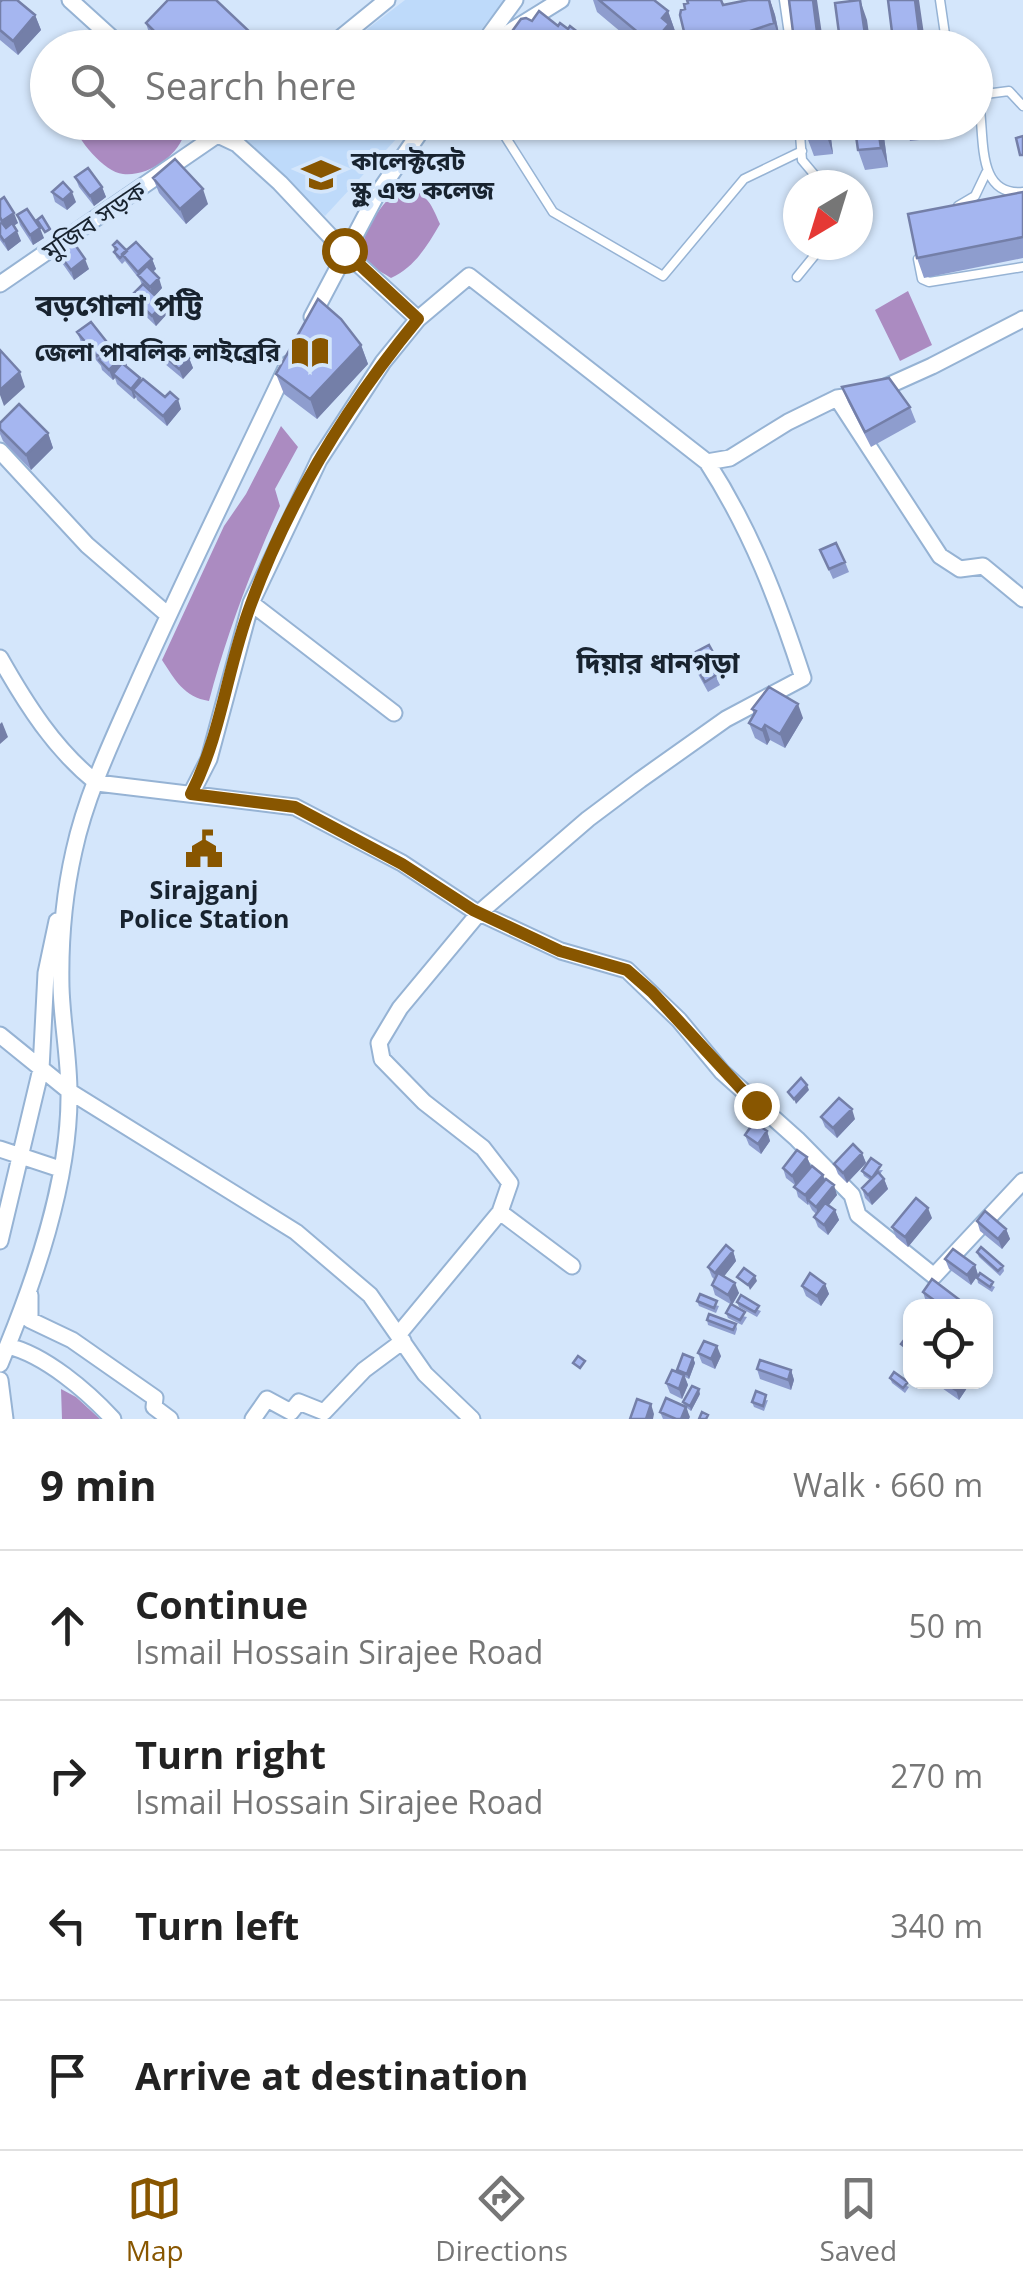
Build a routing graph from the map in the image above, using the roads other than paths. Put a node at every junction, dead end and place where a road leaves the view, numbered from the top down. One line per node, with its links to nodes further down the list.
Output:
1 (70, 0): 7 (street)
2 (386, 0): 8 (street)
3 (515, 0): 9 (street)
4 (561, 0): 10 (street)
5 (784, 0): 11 (lane)
6 (940, 0): 12 (lane)
7 (103, 30)
8 (350, 30)
9 (493, 30)
10 (514, 30)
11 (788, 30)
12 (944, 30)
13 (993, 92): 14 (lane)
14 (1023, 106)
15 (214, 140): 31 (street, মুজিব সড়ক)
16 (228, 140): 27 (street)
17 (415, 140): 27 (street)
18 (507, 140): 21 (lane)
19 (801, 140): 21 (lane)
20 (982, 140): 23 (lane)
21 (802, 151): 22 (lane)
22 (810, 170)
23 (986, 173): 24 (lane); 25 (lane)
24 (1023, 192)
25 (951, 209)
26 (915, 246): 29 (lane)
27 (344, 250): 32 (street); 34 (street)
28 (811, 260): 30 (lane)
29 (1023, 267)
30 (797, 277)
31 (0, 284)
32 (418, 319): 38 (street); 40 (street)
33 (1023, 319): 36 (street)
34 (304, 331)
35 (297, 347): 41 (street)
36 (837, 398): 38 (street); 39 (street)
37 (0, 450): 41 (street)
38 (707, 462): 47 (street)
39 (1023, 599)
40 (251, 603): 43 (street); 45 (street)
41 (168, 615): 44 (street)
42 (0, 658): 44 (street)
43 (394, 713)
44 (97, 783): 45 (street); 46 (street)
45 (191, 794): 47 (street)
46 (67, 886): 49 (street); 50 (street)
47 (479, 912): 54 (street); 55 (street)
48 (0, 1035): 49 (street)
49 (41, 1069): 50 (street); 52 (street)
50 (70, 1091): 53 (street); 59 (street)
51 (0, 1149): 52 (street)
52 (20, 1156): 53 (street); 56 (street)
53 (60, 1169): 58 (street)
54 (1023, 1181)
55 (500, 1212): 57 (street); 59 (street)
56 (0, 1240)
57 (572, 1266)
58 (30, 1286): 60 (street); 65 (street)
59 (401, 1338): 66 (street); 67 (street)
60 (8, 1346): 61 (street); 64 (street)
61 (0, 1364)
62 (0, 1380): 63 (street)
63 (5, 1419)
64 (113, 1419)
65 (170, 1419)
66 (253, 1419)
67 (472, 1419)

